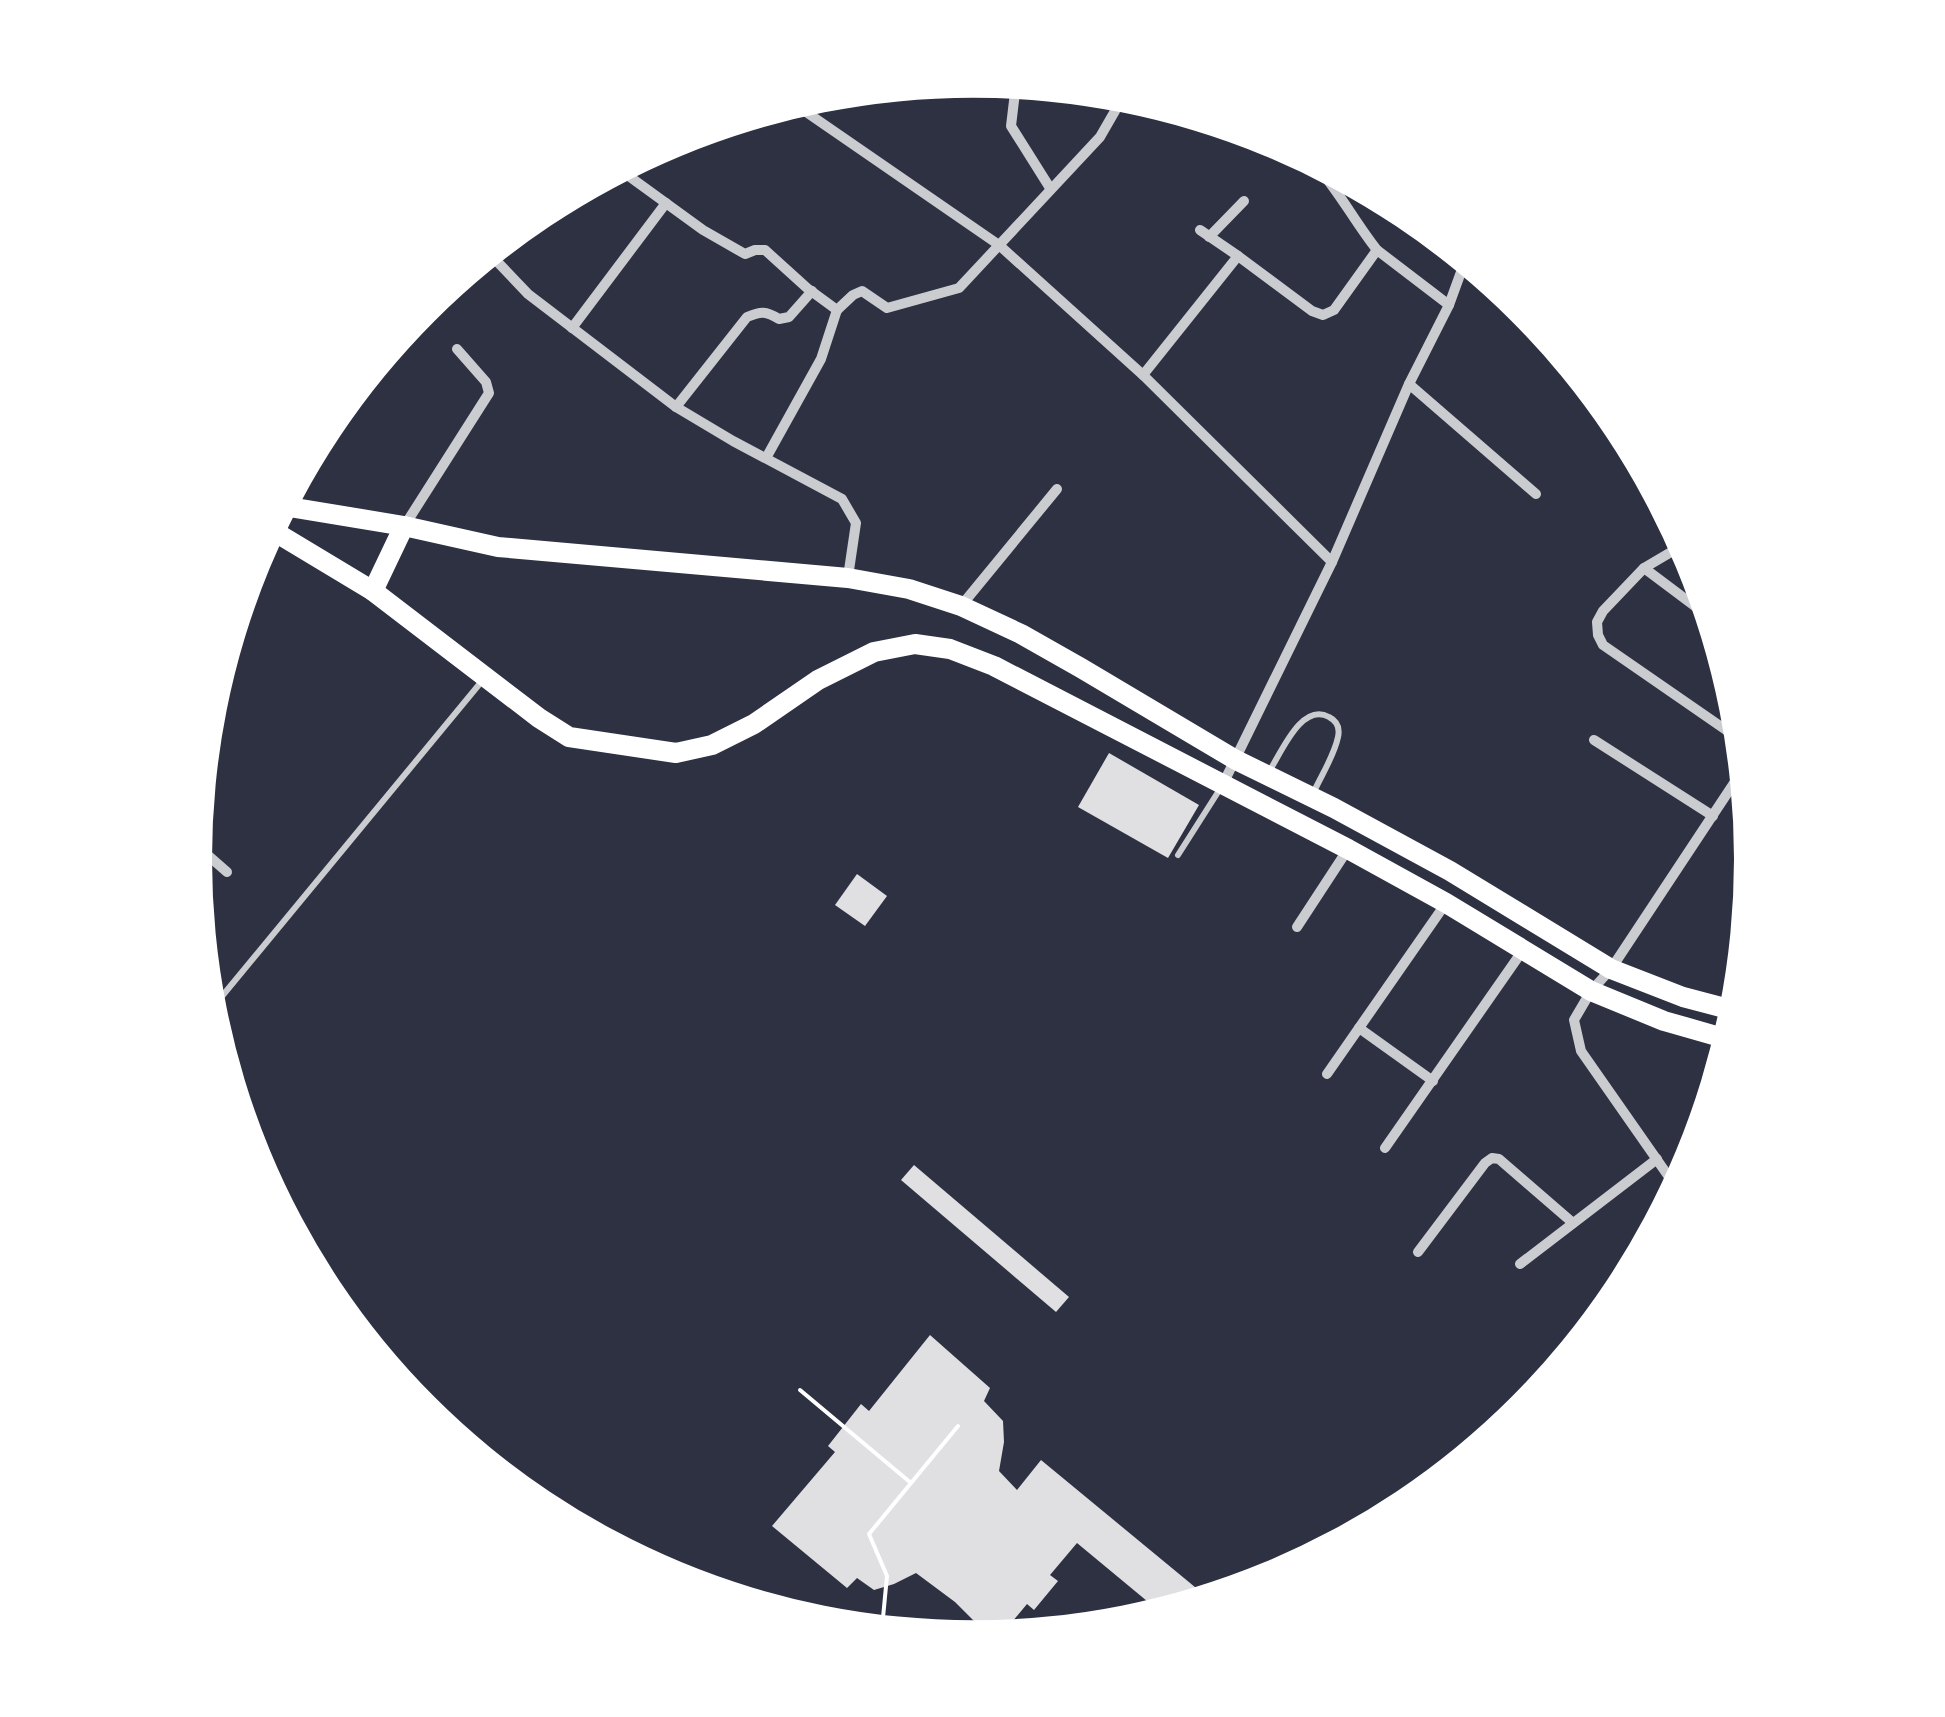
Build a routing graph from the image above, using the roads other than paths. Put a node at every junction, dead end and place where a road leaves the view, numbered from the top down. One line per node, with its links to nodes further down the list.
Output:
1 (1014, 99): 5 (street)
2 (1115, 111): 5 (street)
3 (811, 115): 9 (street)
4 (632, 178): 8 (street)
5 (1050, 188): 9 (street)
6 (1335, 190): 10 (street)
7 (1244, 201): 11 (street)
8 (666, 203): 14 (street); 17 (street)
9 (999, 245): 16 (street); 19 (street)
10 (1377, 250): 11 (street); 15 (street)
11 (1238, 256): 19 (street)
12 (499, 263): 17 (street)
13 (1460, 275): 15 (street)
14 (812, 291): 16 (street); 21 (street)
15 (1449, 305): 20 (street)
16 (837, 310): 22 (street)
17 (572, 328): 21 (street)
18 (457, 349): 26 (street)
19 (1143, 375): 29 (street)
20 (1410, 384): 24 (street); 29 (street)
21 (676, 407): 22 (street)
22 (766, 458): 31 (street)
23 (1057, 489): 34 (street)
24 (1536, 494)
25 (297, 508): 26 (highway)
26 (404, 526): 31 (highway); 32 (highway)
27 (283, 537): 32 (highway)
28 (1670, 553): 30 (street)
29 (1332, 562): 38 (street)
30 (1644, 568): 33 (street); 36 (street)
31 (848, 578): 34 (highway)
32 (373, 591): 35 (highway)
33 (1688, 601)
34 (961, 606): 38 (highway)
35 (486, 676): 40 (highway); 53 (lane)
36 (1722, 727)
37 (1594, 740): 43 (street)
38 (1236, 760): 39 (highway); 40 (street)
39 (1267, 775): 42 (highway); 42 (lane)
40 (1223, 784): 44 (highway); 45 (lane)
41 (1730, 792): 43 (street)
42 (1311, 797): 51 (highway)
43 (1713, 816): 51 (street)
44 (1348, 849): 48 (highway); 49 (street)
45 (1178, 856)
46 (212, 858): 47 (street)
47 (227, 872)
48 (1446, 903): 50 (highway); 55 (street)
49 (1297, 927)
50 (1523, 950): 52 (highway); 58 (street)
51 (1610, 969): 52 (street); 54 (highway)
52 (1591, 991): 56 (highway); 60 (street)
53 (224, 995)
54 (1719, 1007)
55 (1359, 1028): 57 (street); 58 (street)
56 (1712, 1035)
57 (1327, 1074)
58 (1434, 1081): 59 (street)
59 (1385, 1148)
60 (1656, 1159): 61 (street); 62 (street)
61 (1666, 1172)
62 (1573, 1223): 63 (street); 64 (street)
63 (1418, 1252)
64 (1520, 1264)

